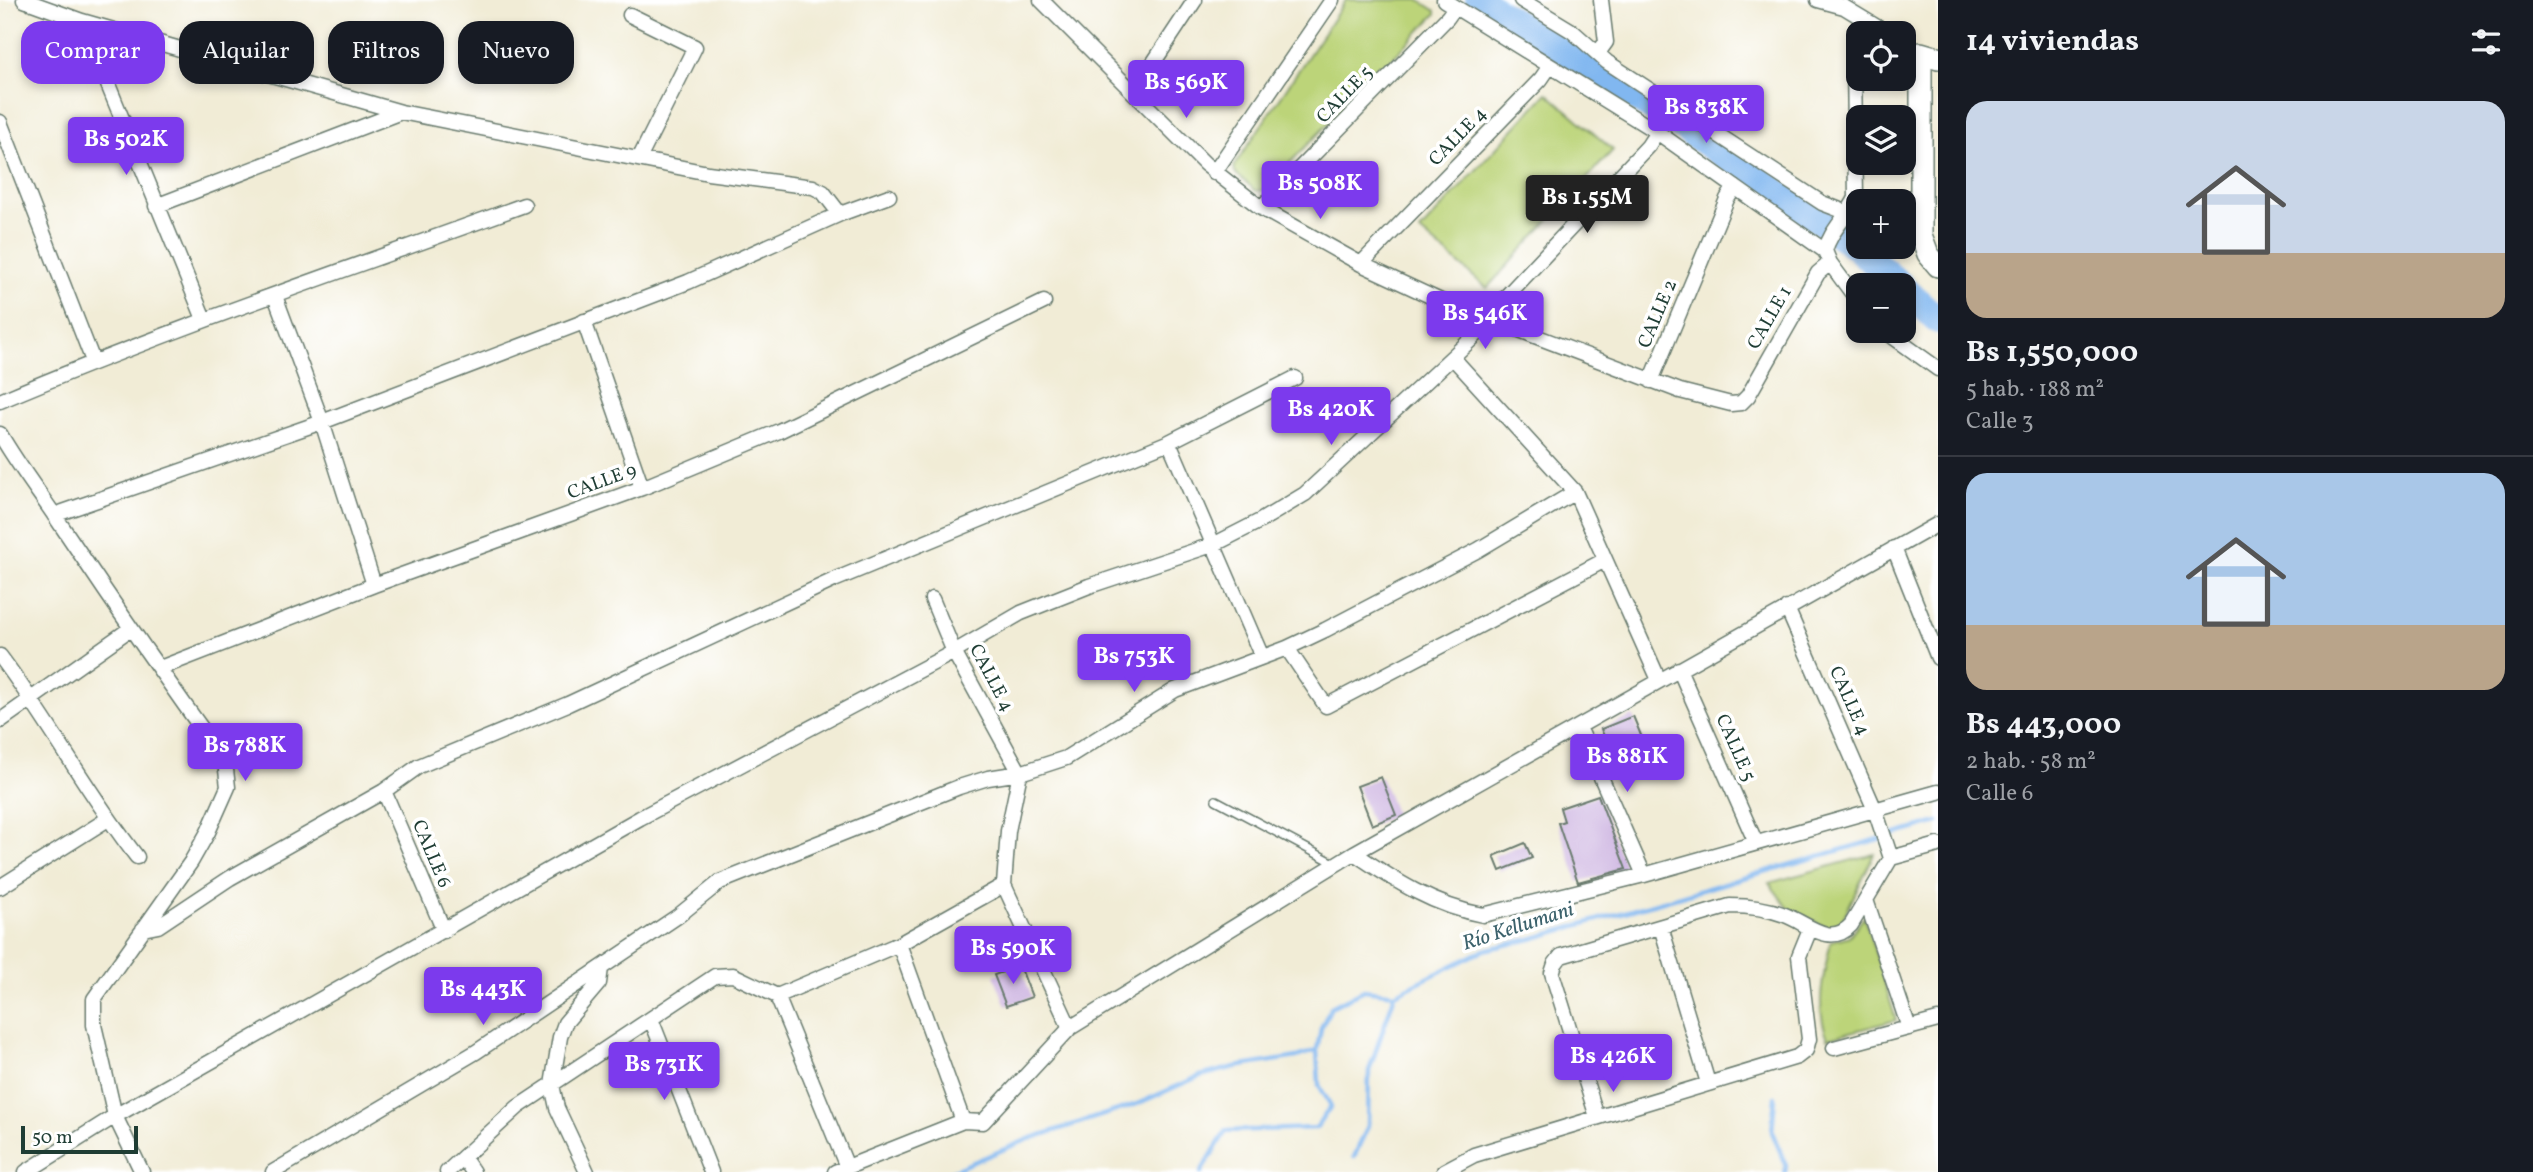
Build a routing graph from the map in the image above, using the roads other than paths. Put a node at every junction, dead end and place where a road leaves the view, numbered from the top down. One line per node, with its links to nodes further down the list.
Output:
1 (24, 0): 10 (street)
2 (1041, 0): 18 (street)
3 (1195, 0): 18 (street)
4 (1332, 0): 23 (street)
5 (1521, 0): 14 (street)
6 (1601, 0): 14 (street)
7 (1818, 0): 11 (street)
8 (1449, 3): 15 (street); 29 (street, CALLE 5)
9 (630, 15): 22 (street)
10 (82, 21)
11 (1855, 21)
12 (165, 45): 19 (street)
13 (1921, 51): 35 (street)
14 (1598, 53): 30 (street)
15 (1550, 66): 21 (street); 34 (street, CALLE 4)
16 (107, 84): 28 (street)
17 (1854, 91): 25 (street)
18 (1134, 92): 23 (street)
19 (401, 112): 22 (street); 28 (street)
20 (0, 122): 44 (street)
21 (1657, 132): 24 (street); 40 (street)
22 (639, 159): 31 (street)
23 (1214, 173): 29 (street)
24 (1735, 187): 33 (street); 47 (street, CALLE 2)
25 (1856, 189)
26 (889, 196): 31 (street)
27 (524, 205): 37 (street)
28 (156, 206): 39 (street)
29 (1261, 208): 34 (street)
30 (1846, 212)
31 (840, 214): 41 (street)
32 (1846, 215): 33 (street, CALLE 1)
33 (1828, 251): 36 (street); 47 (street, CALLE 1)
34 (1361, 264): 40 (street)
35 (1938, 266)
36 (1846, 281)
37 (275, 296): 39 (street); 49 (street)
38 (1044, 302): 52 (street, CALLE 9)
39 (204, 319): 44 (street)
40 (1488, 319): 43 (street); 47 (street)
41 (584, 321): 49 (street); 52 (street)
42 (1902, 343): 45 (street)
43 (1453, 358): 53 (street); 56 (street)
44 (93, 361): 48 (street)
45 (1938, 369)
46 (1295, 378): 51 (street)
47 (1651, 381)
48 (0, 401)
49 (322, 422): 54 (street); 59 (street)
50 (0, 434): 54 (street)
51 (1168, 442): 56 (street); 75 (street)
52 (642, 488): 59 (street, CALLE 9)
53 (1575, 492): 58 (street); 63 (street)
54 (54, 514): 62 (street)
55 (1938, 524): 57 (street)
56 (1215, 544): 64 (street); 66 (street)
57 (1894, 548): 61 (street); 67 (street)
58 (1605, 560): 63 (street); 70 (street)
59 (374, 585): 68 (street, CALLE 9)
60 (932, 599): 64 (street, CALLE 4)
61 (1787, 608): 69 (street); 78 (street, CALLE 4)
62 (130, 629): 68 (street); 71 (street)
63 (1287, 648): 66 (street)
64 (954, 652): 74 (street, CALLE 4); 93 (street)
65 (0, 656): 71 (street)
66 (1262, 657): 74 (street)
67 (1938, 658)
68 (160, 668): 91 (street)
69 (1679, 669): 70 (street); 80 (street, CALLE 5)
70 (1659, 680): 73 (street)
71 (33, 699): 72 (street); 79 (street)
72 (0, 721)
73 (1579, 727): 82 (street); 86 (street)
74 (1020, 773): 87 (street); 95 (street)
75 (384, 791): 91 (street); 93 (street, CALLE 6)
76 (1938, 792): 78 (street)
77 (1216, 800): 85 (lane)
78 (1875, 810): 80 (street); 83 (street, CALLE 4)
79 (108, 819): 84 (street); 88 (street)
80 (1756, 843): 86 (street)
81 (1938, 845): 83 (street)
82 (1354, 853): 85 (street); 86 (street)
83 (1890, 853): 89 (street)
84 (137, 857)
85 (1336, 864): 99 (street)
86 (1644, 875)
87 (1004, 885): 94 (street); 99 (street)
88 (0, 887)
89 (1866, 900): 92 (street); 100 (street)
90 (1661, 927): 92 (street); 102 (street); 105 (street)
91 (143, 929): 104 (street)
92 (1810, 929): 102 (street)
93 (443, 931): 104 (street)
94 (899, 944): 96 (street); 106 (street)
95 (601, 968): 103 (street); 112 (street)
96 (777, 996): 97 (street); 108 (street)
97 (650, 1019): 103 (street); 116 (street)
98 (1938, 1020): 100 (street)
99 (1070, 1028): 106 (street)
100 (1909, 1028): 101 (street)
101 (1834, 1048)
102 (1708, 1083): 105 (street)
103 (552, 1085): 107 (street); 115 (street)
104 (115, 1116): 110 (street); 111 (street)
105 (1597, 1117): 109 (street)
106 (963, 1121): 108 (street)
107 (463, 1157): 113 (street); 114 (street)
108 (841, 1169)
109 (1444, 1171)
110 (26, 1172)
111 (142, 1172)
112 (273, 1172)
113 (447, 1172)
114 (473, 1172)
115 (587, 1172)
116 (711, 1172)

